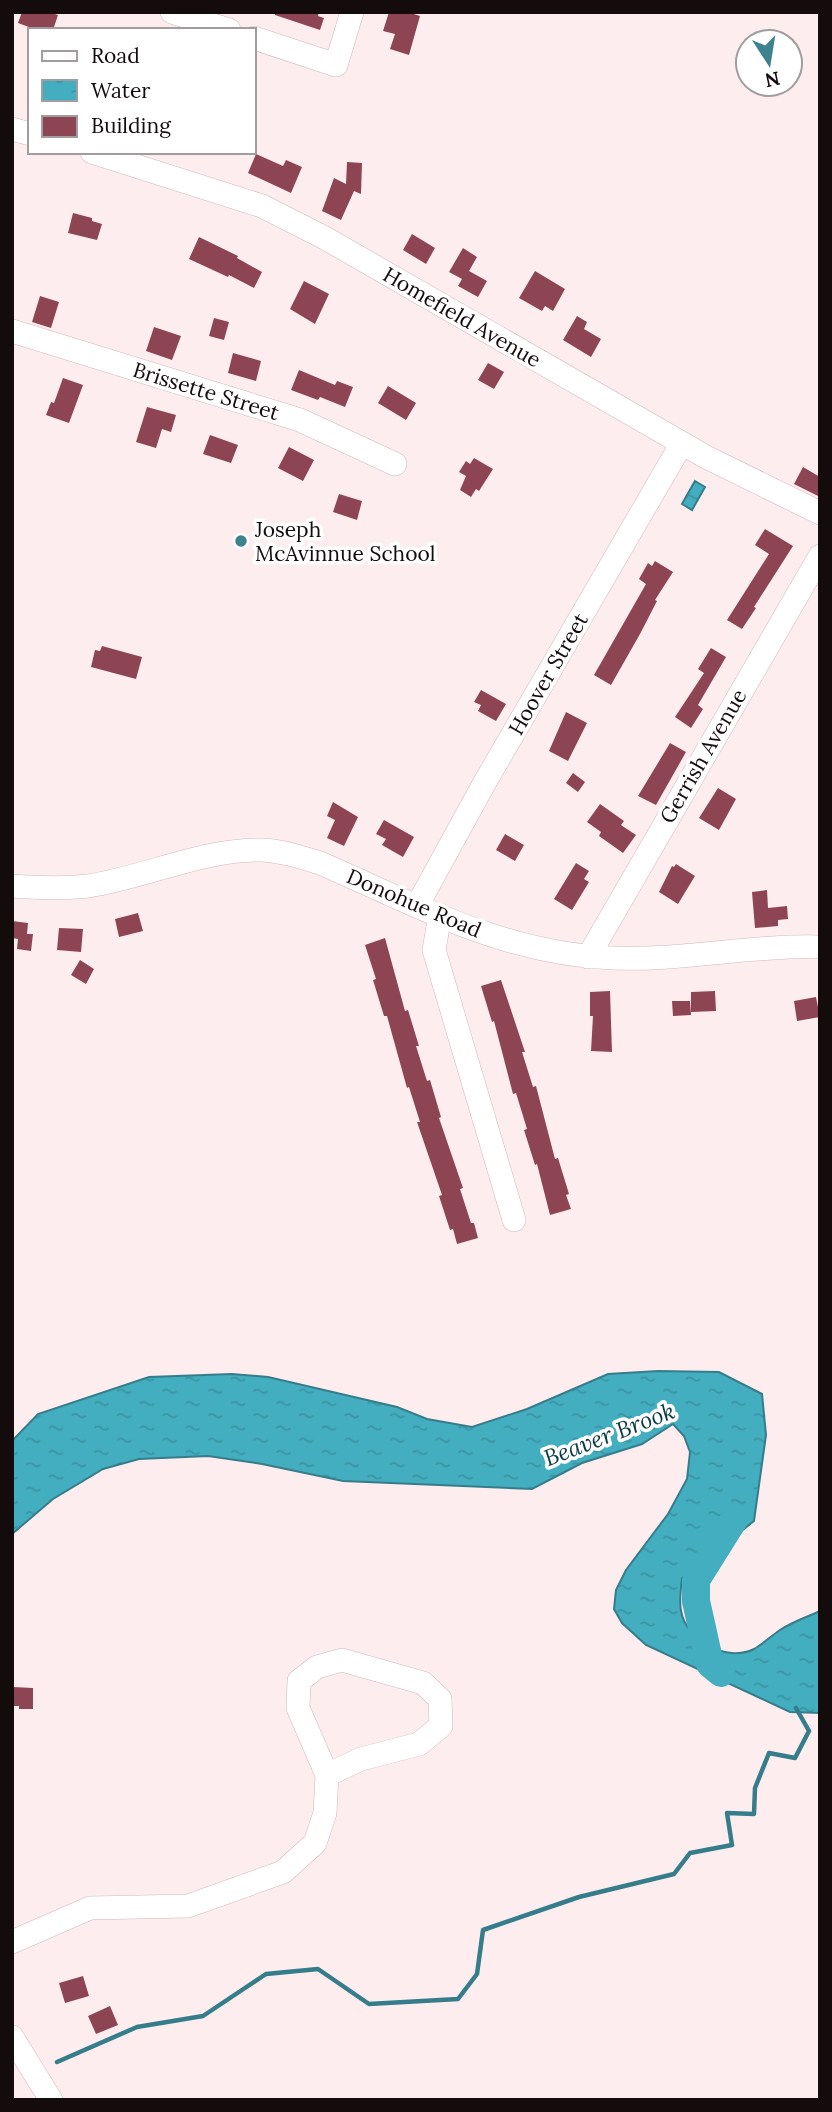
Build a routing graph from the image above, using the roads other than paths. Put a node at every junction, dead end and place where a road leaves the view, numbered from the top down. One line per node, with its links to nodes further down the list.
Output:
1 (172, 12): 3 (street)
2 (352, 12): 5 (street)
3 (202, 16): 4 (street)
4 (225, 28)
5 (256, 39)
6 (98, 154): 8 (street, Homefield Avenue)
7 (12, 331): 9 (street, Brissette Street)
8 (682, 443): 10 (street, Homefield Avenue); 13 (street, Hoover Street)
9 (396, 464)
10 (820, 513)
11 (820, 556): 16 (street, Gerrish Avenue)
12 (12, 886): 13 (street, Donohue Road)
13 (417, 906): 14 (street, Donohue Road)
14 (440, 915): 16 (street, Donohue Road); 17 (street)
15 (820, 947): 16 (street, Donohue Road)
16 (588, 957)
17 (514, 1220)
18 (327, 1775): 18 (street); 19 (street)
19 (12, 1942)
20 (12, 2038): 21 (street)
21 (51, 2100)

